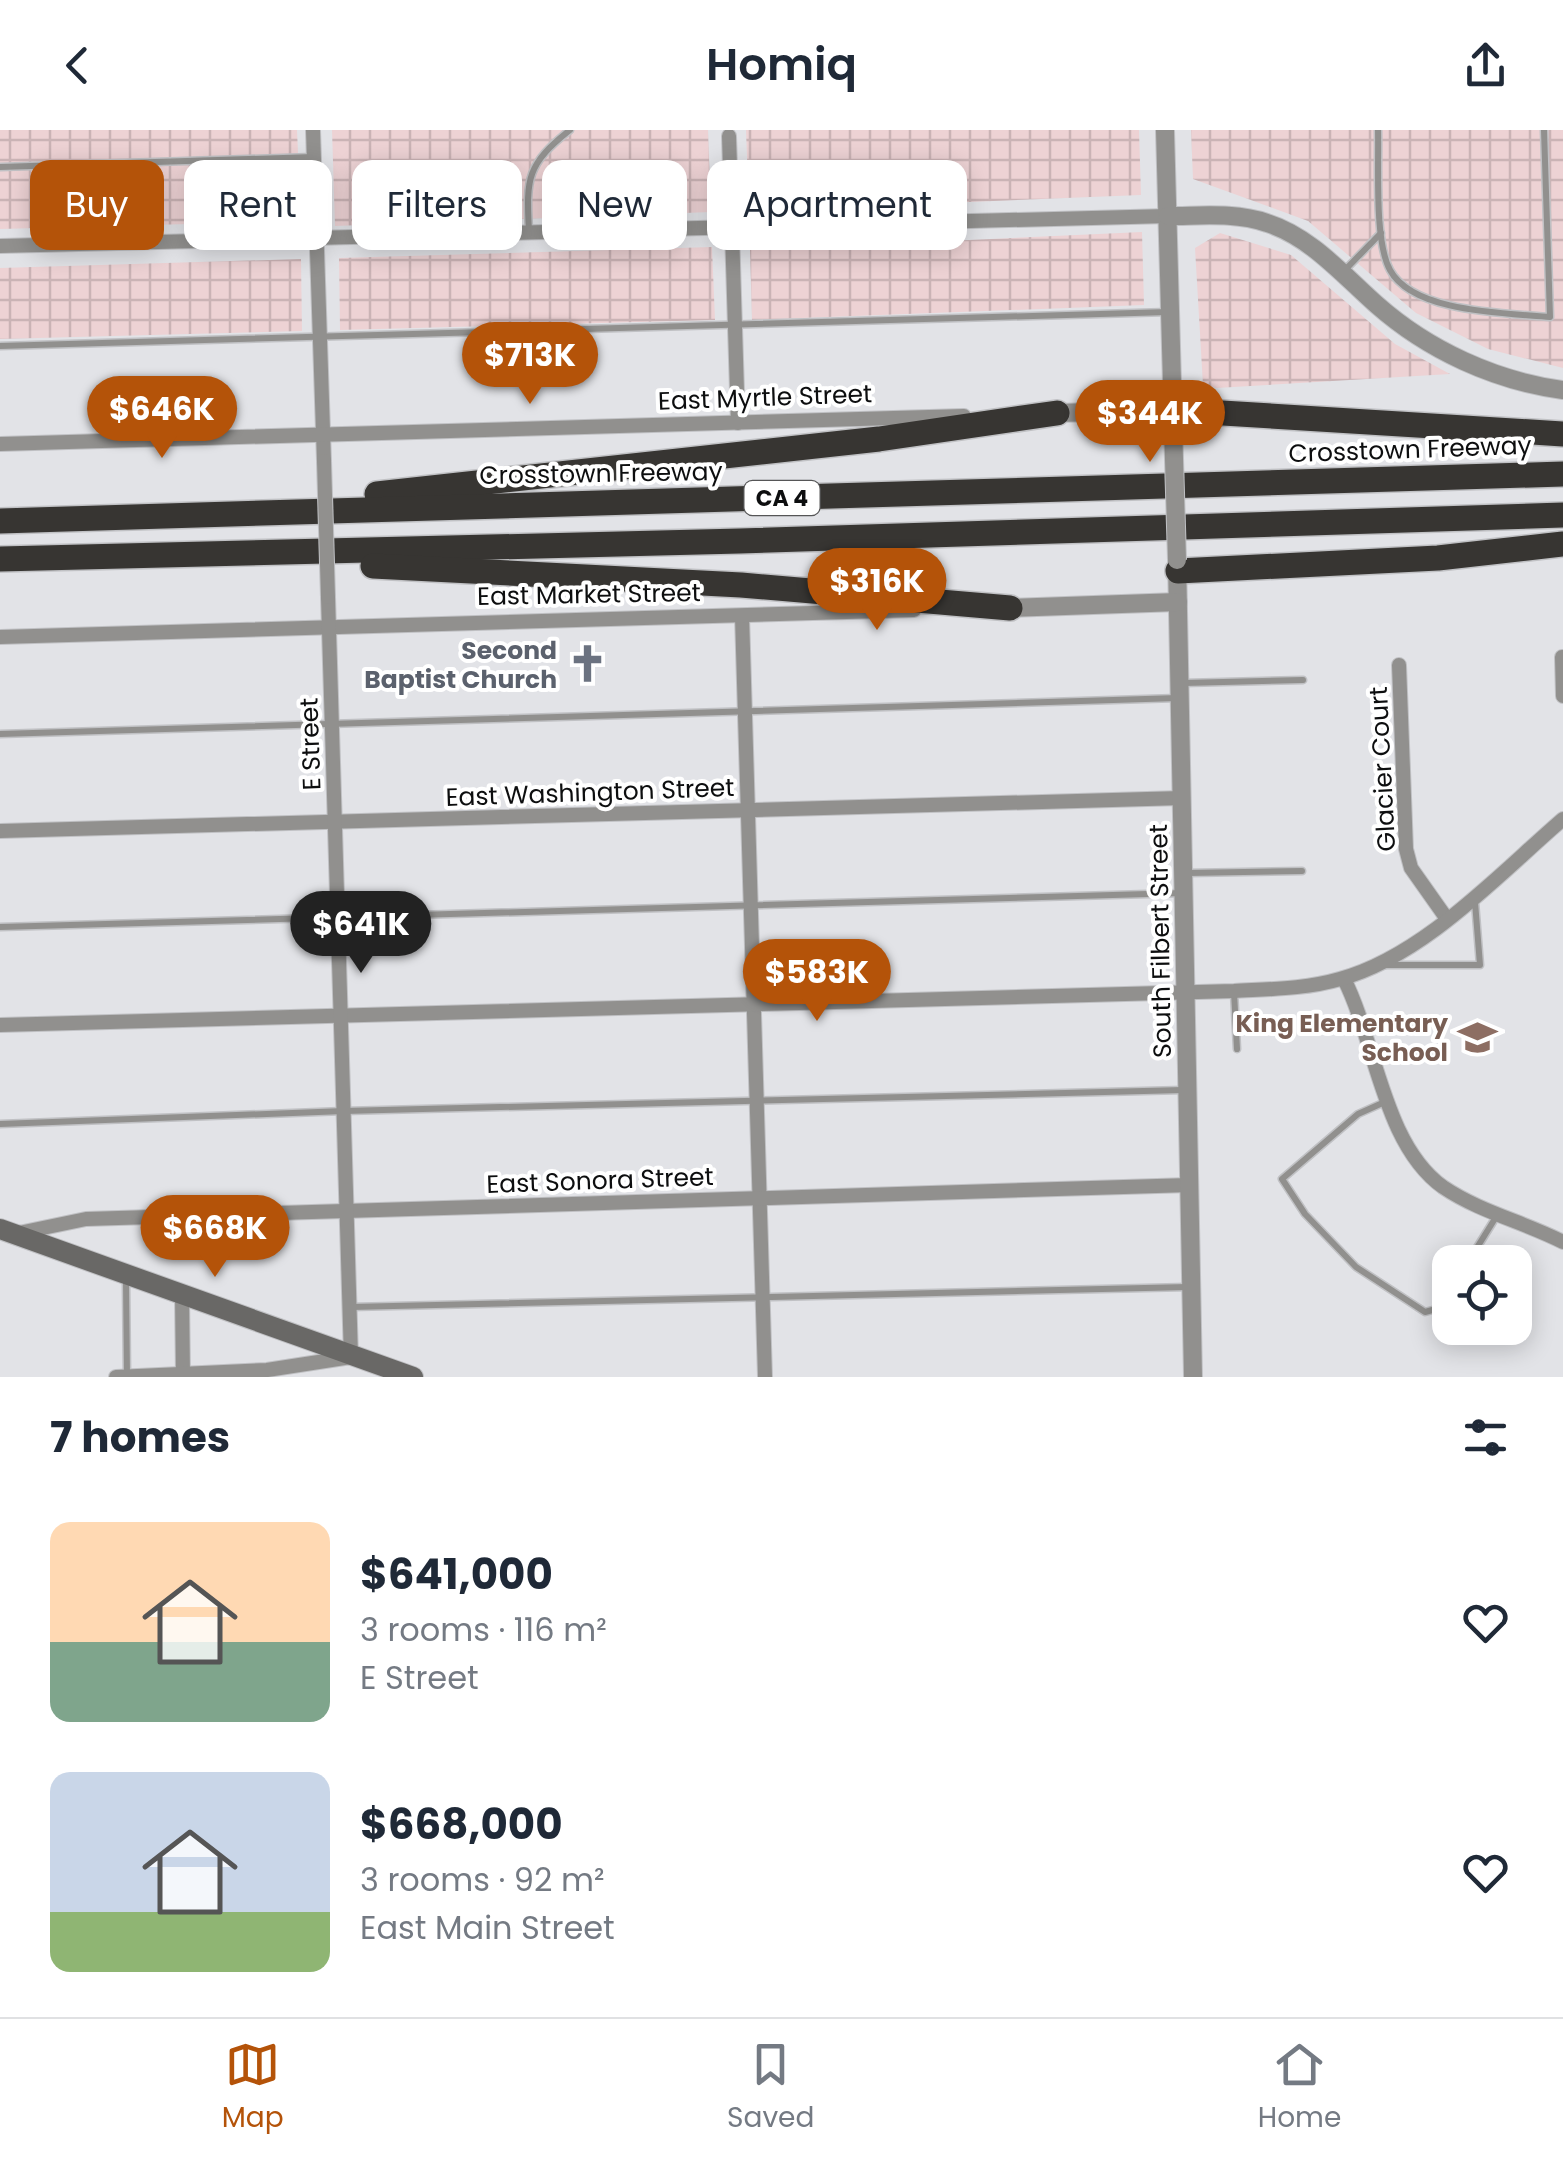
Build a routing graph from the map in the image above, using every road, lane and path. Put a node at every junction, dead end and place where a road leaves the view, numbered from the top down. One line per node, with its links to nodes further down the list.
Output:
1 (313, 130): 7 (street, E Street)
2 (570, 130): 14 (lane)
3 (1164, 130): 11 (street, South Filbert Street)
4 (1378, 130): 15 (lane)
5 (1544, 130): 15 (lane)
6 (724, 133): 9 (street)
7 (314, 157): 8 (street, E Street); 10 (lane)
8 (314, 160)
9 (726, 160)
10 (0, 168)
11 (1168, 216): 12 (street); 21 (street); 22 (street, South Filbert Street)
12 (967, 221)
13 (707, 228): 14 (street)
14 (528, 232): 16 (street)
15 (1381, 232): 21 (lane)
16 (332, 238)
17 (184, 241): 18 (street)
18 (0, 246)
19 (317, 250): 24 (street, E Street)
20 (733, 250): 23 (street)
21 (1342, 273): 26 (street)
22 (1170, 312): 23 (lane); 28 (street, South Filbert Street)
23 (735, 324): 24 (lane); 29 (street)
24 (320, 336): 25 (lane); 31 (street, E Street)
25 (0, 346)
26 (1563, 390)
27 (1057, 413): 28 (street, East Myrtle Street); 29 (street, East Myrtle Street); 34 (highway)
28 (1173, 417): 30 (highway); 40 (street, South Filbert Street, bridge)
29 (738, 422): 31 (street, East Myrtle Street)
30 (1563, 434)
31 (323, 435): 32 (street, East Myrtle Street); 44 (street, E Street, bridge)
32 (0, 444)
33 (1563, 474): 34 (highway, Crosstown Freeway / CA 4)
34 (205, 512): 36 (highway, Crosstown Freeway / CA 4)
35 (1563, 515): 38 (highway, CA 4)
36 (0, 521)
37 (1563, 544): 40 (highway)
38 (189, 556): 39 (highway, CA 4); 42 (highway)
39 (0, 559)
40 (1177, 565): 41 (street, South Filbert Street)
41 (1178, 602): 42 (street, East Market Street); 49 (street, South Filbert Street)
42 (1010, 608): 43 (street, East Market Street)
43 (742, 616): 44 (street, East Market Street); 51 (street)
44 (329, 626): 45 (street, East Market Street); 52 (street, E Street)
45 (0, 636)
46 (1562, 657): 50 (street)
47 (1399, 665): 67 (street, Glacier Court)
48 (1303, 680): 49 (lane)
49 (1180, 691): 51 (lane); 54 (street, South Filbert Street)
50 (1563, 696)
51 (745, 713): 52 (lane); 55 (street)
52 (332, 724): 53 (lane); 57 (street, E Street)
53 (0, 734)
54 (1182, 798): 55 (street, East Washington Street); 62 (street, South Filbert Street)
55 (748, 810): 57 (street, East Washington Street); 65 (street)
56 (1563, 818): 60 (street)
57 (335, 822): 58 (street, East Washington Street); 66 (street, E Street)
58 (0, 831)
59 (1563, 834): 60 (lane)
60 (1544, 835): 64 (street)
61 (1302, 871): 62 (lane)
62 (1184, 874): 63 (street, South Filbert Street)
63 (1184, 893): 65 (lane); 72 (street, South Filbert Street)
64 (1474, 895): 67 (street); 69 (lane)
65 (751, 906): 66 (lane); 73 (street)
66 (338, 919): 68 (lane); 74 (street, E Street)
67 (1447, 919): 69 (street)
68 (0, 927)
69 (1374, 964): 70 (street)
70 (1344, 979): 71 (street); 78 (street)
71 (1234, 990): 72 (street); 76 (lane)
72 (1186, 992): 73 (street); 77 (street, South Filbert Street)
73 (754, 1004): 74 (street); 79 (street)
74 (341, 1016): 75 (street); 80 (street, E Street)
75 (0, 1025)
76 (1237, 1049)
77 (1188, 1090): 79 (lane); 82 (street, South Filbert Street)
78 (1388, 1100): 85 (street); 94 (lane)
79 (757, 1102): 80 (lane); 83 (street)
80 (344, 1111): 81 (lane); 84 (street, E Street)
81 (0, 1124)
82 (1190, 1185): 83 (street, East Sonora Street); 90 (street, South Filbert Street)
83 (760, 1198): 84 (street, East Sonora Street); 92 (street)
84 (347, 1210): 86 (street, East Sonora Street); 93 (street, E Street)
85 (1497, 1216): 87 (street); 88 (lane)
86 (6, 1232): 89 (main road)
87 (1563, 1242)
88 (1479, 1245)
89 (126, 1274): 91 (main road); 97 (lane)
90 (1192, 1287): 92 (lane); 101 (street, South Filbert Street)
91 (182, 1294): 95 (main road); 96 (street)
92 (762, 1296): 93 (lane); 100 (street)
93 (350, 1308): 95 (street, E Street)
94 (1432, 1310)
95 (365, 1365): 96 (street); 99 (main road)
96 (183, 1375): 97 (street)
97 (127, 1376): 98 (street)
98 (116, 1377)
99 (414, 1377)
100 (764, 1377)
101 (1193, 1377)

